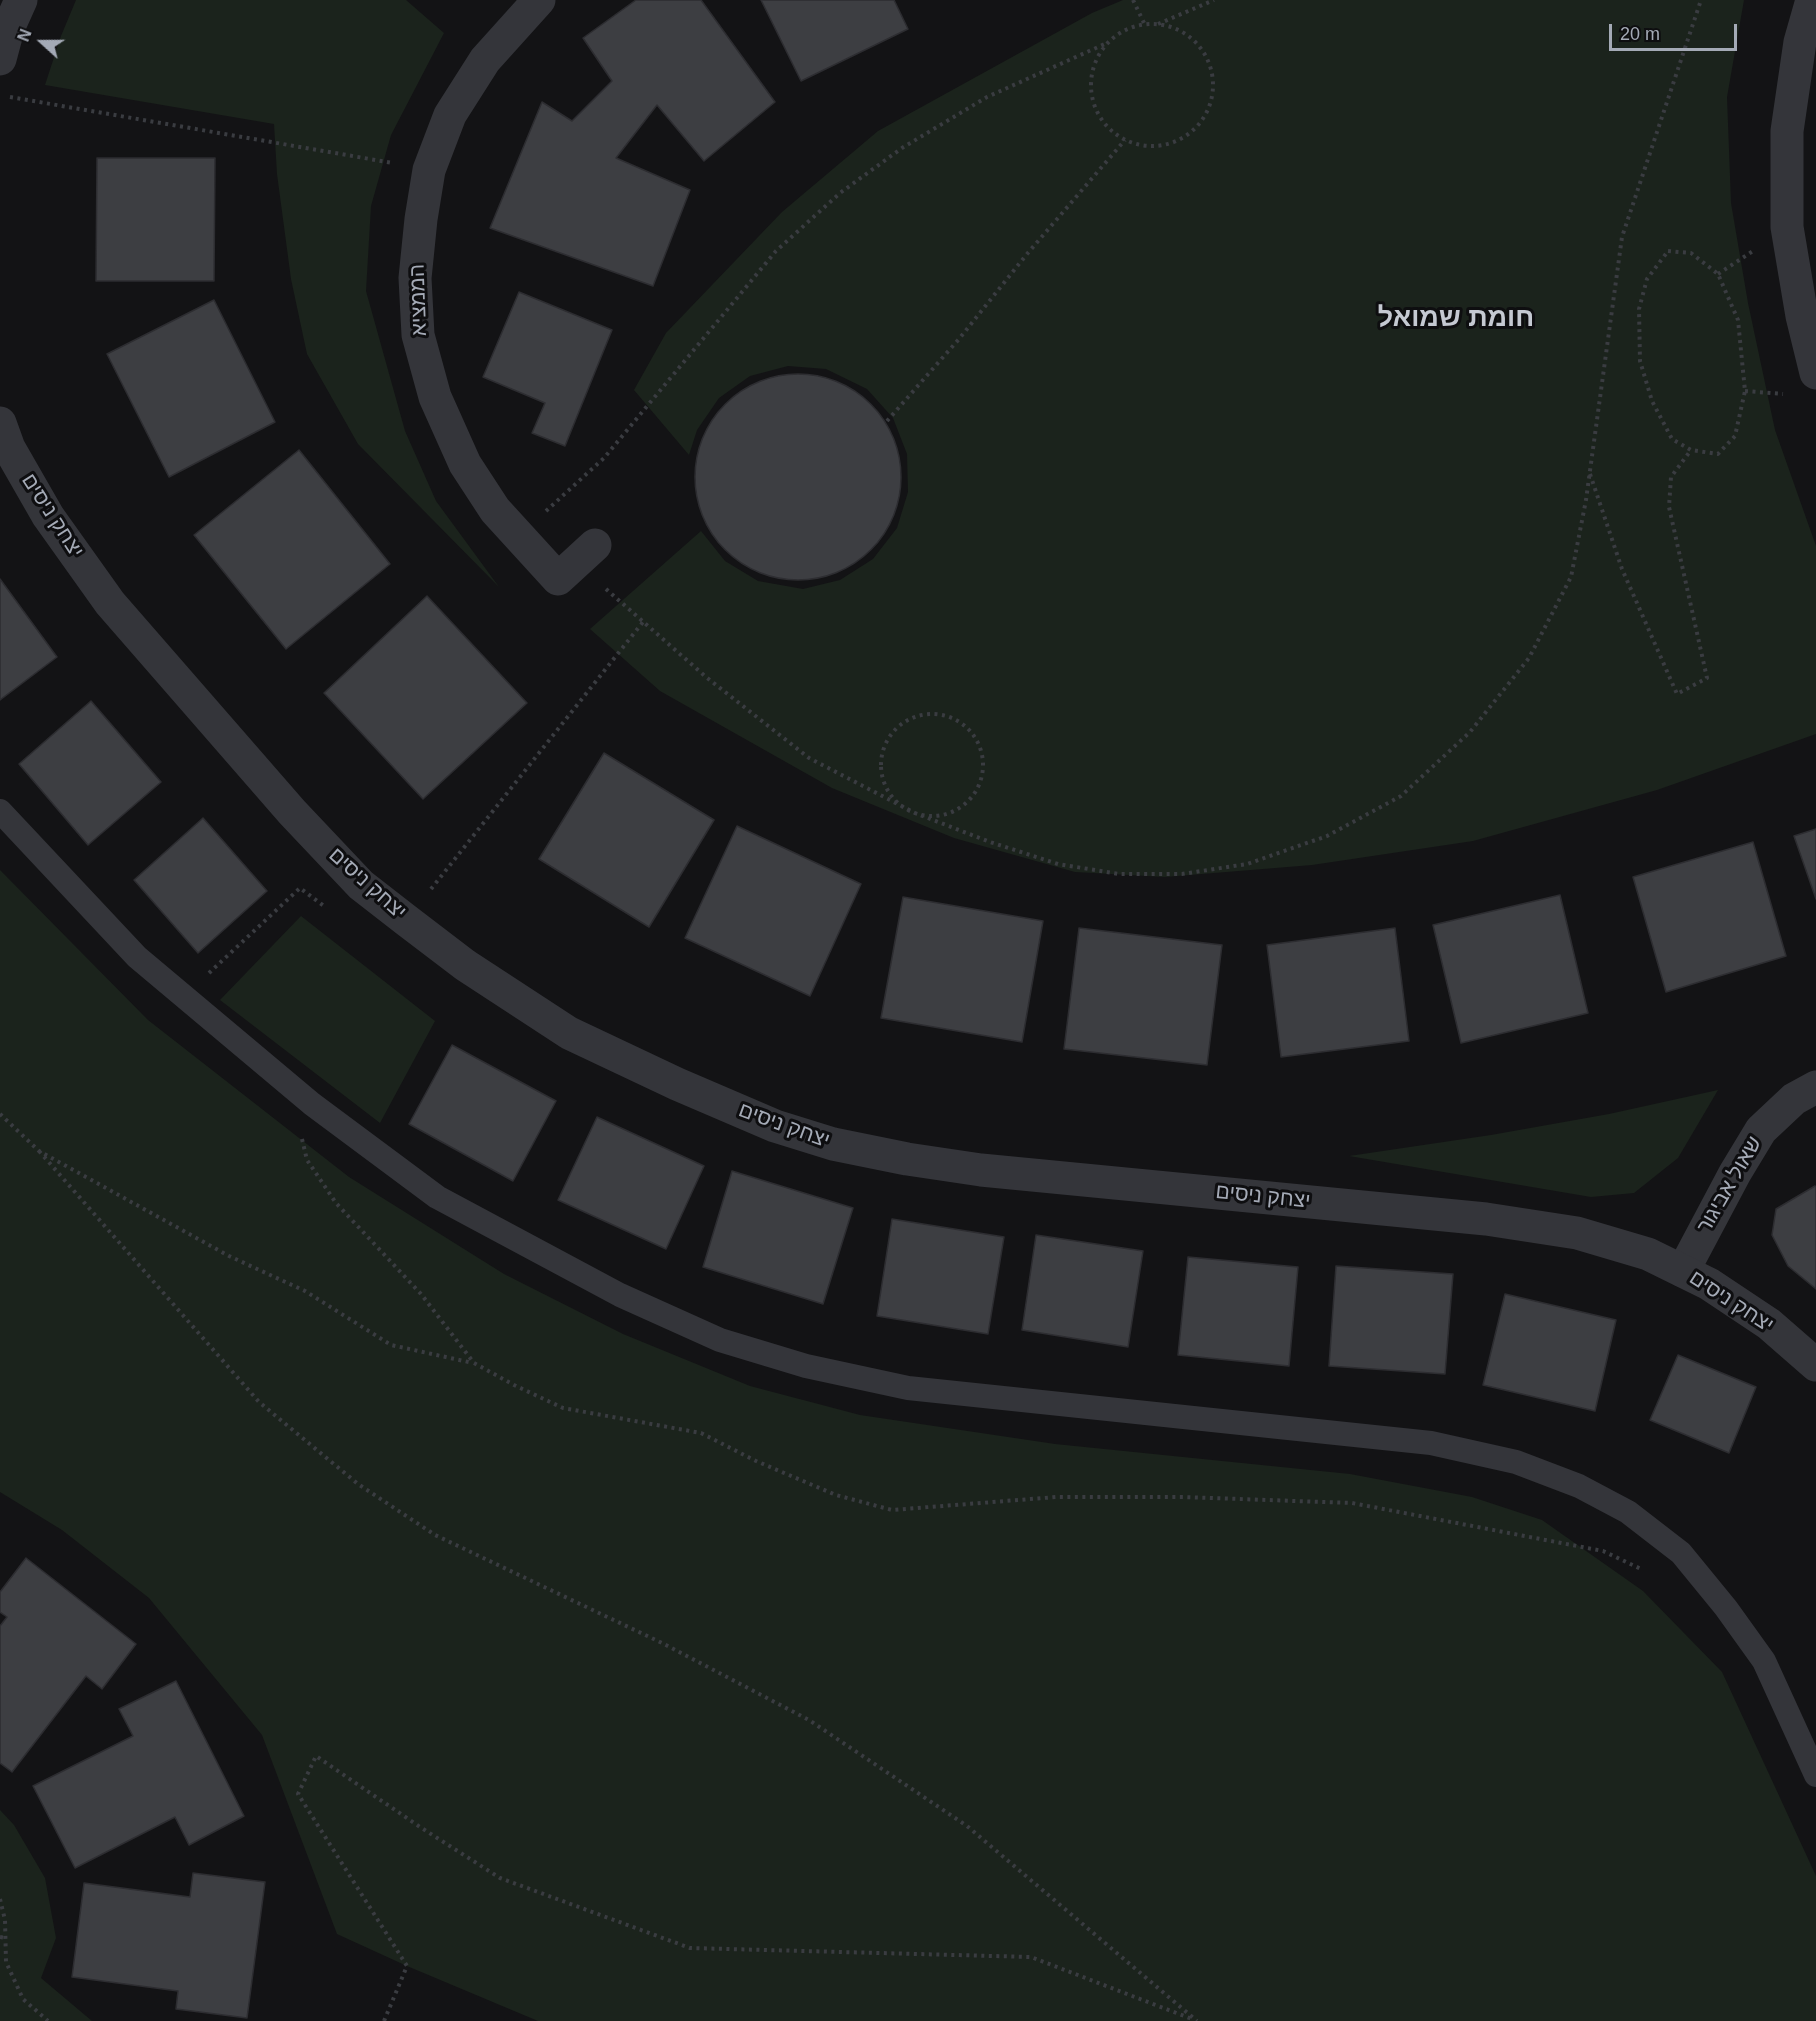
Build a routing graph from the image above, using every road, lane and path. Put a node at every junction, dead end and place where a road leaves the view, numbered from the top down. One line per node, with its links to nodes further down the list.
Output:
1 (21, 0): 10 (street)
2 (539, 0): 13 (street, הממציא)
3 (1134, 0): 8 (path)
4 (1214, 0): 7 (path)
5 (1701, 0): 18 (path)
6 (1812, 0): 14 (street)
7 (1158, 24): 8 (path); 12 (path)
8 (1145, 25): 9 (path)
9 (1107, 43): 12 (path); 19 (path)
10 (0, 59)
11 (0, 95): 13 (path)
12 (1125, 140): 15 (path)
13 (429, 170): 19 (street, הממציא)
14 (1816, 373)
15 (887, 422)
16 (0, 423): 25 (street, יצחק ניסים)
17 (1691, 450): 17 (path); 18 (path)
18 (1590, 473): 23 (path)
19 (519, 536): 20 (street, הממציא)
20 (586, 554): 21 (path)
21 (643, 622): 23 (path); 25 (path)
22 (0, 812): 26 (lane)
23 (915, 813): 23 (path)
24 (328, 909): 26 (path)
25 (406, 920): 31 (street, יצחק ניסים)
26 (185, 997): 27 (lane)
27 (288, 1083): 32 (path); 35 (lane)
28 (1816, 1087): 31 (street, שאול אביגור)
29 (0, 1114): 30 (path)
30 (39, 1151): 32 (path); 41 (path)
31 (1683, 1271): 33 (street, יצחק ניסים)
32 (474, 1363): 34 (path)
33 (1816, 1365)
34 (1644, 1570)
35 (1816, 1775)
36 (0, 1899): 38 (path)
37 (0, 1937): 38 (path)
38 (6, 1938): 39 (path)
39 (48, 2021)
40 (384, 2021): 41 (path)
41 (1196, 2021)

